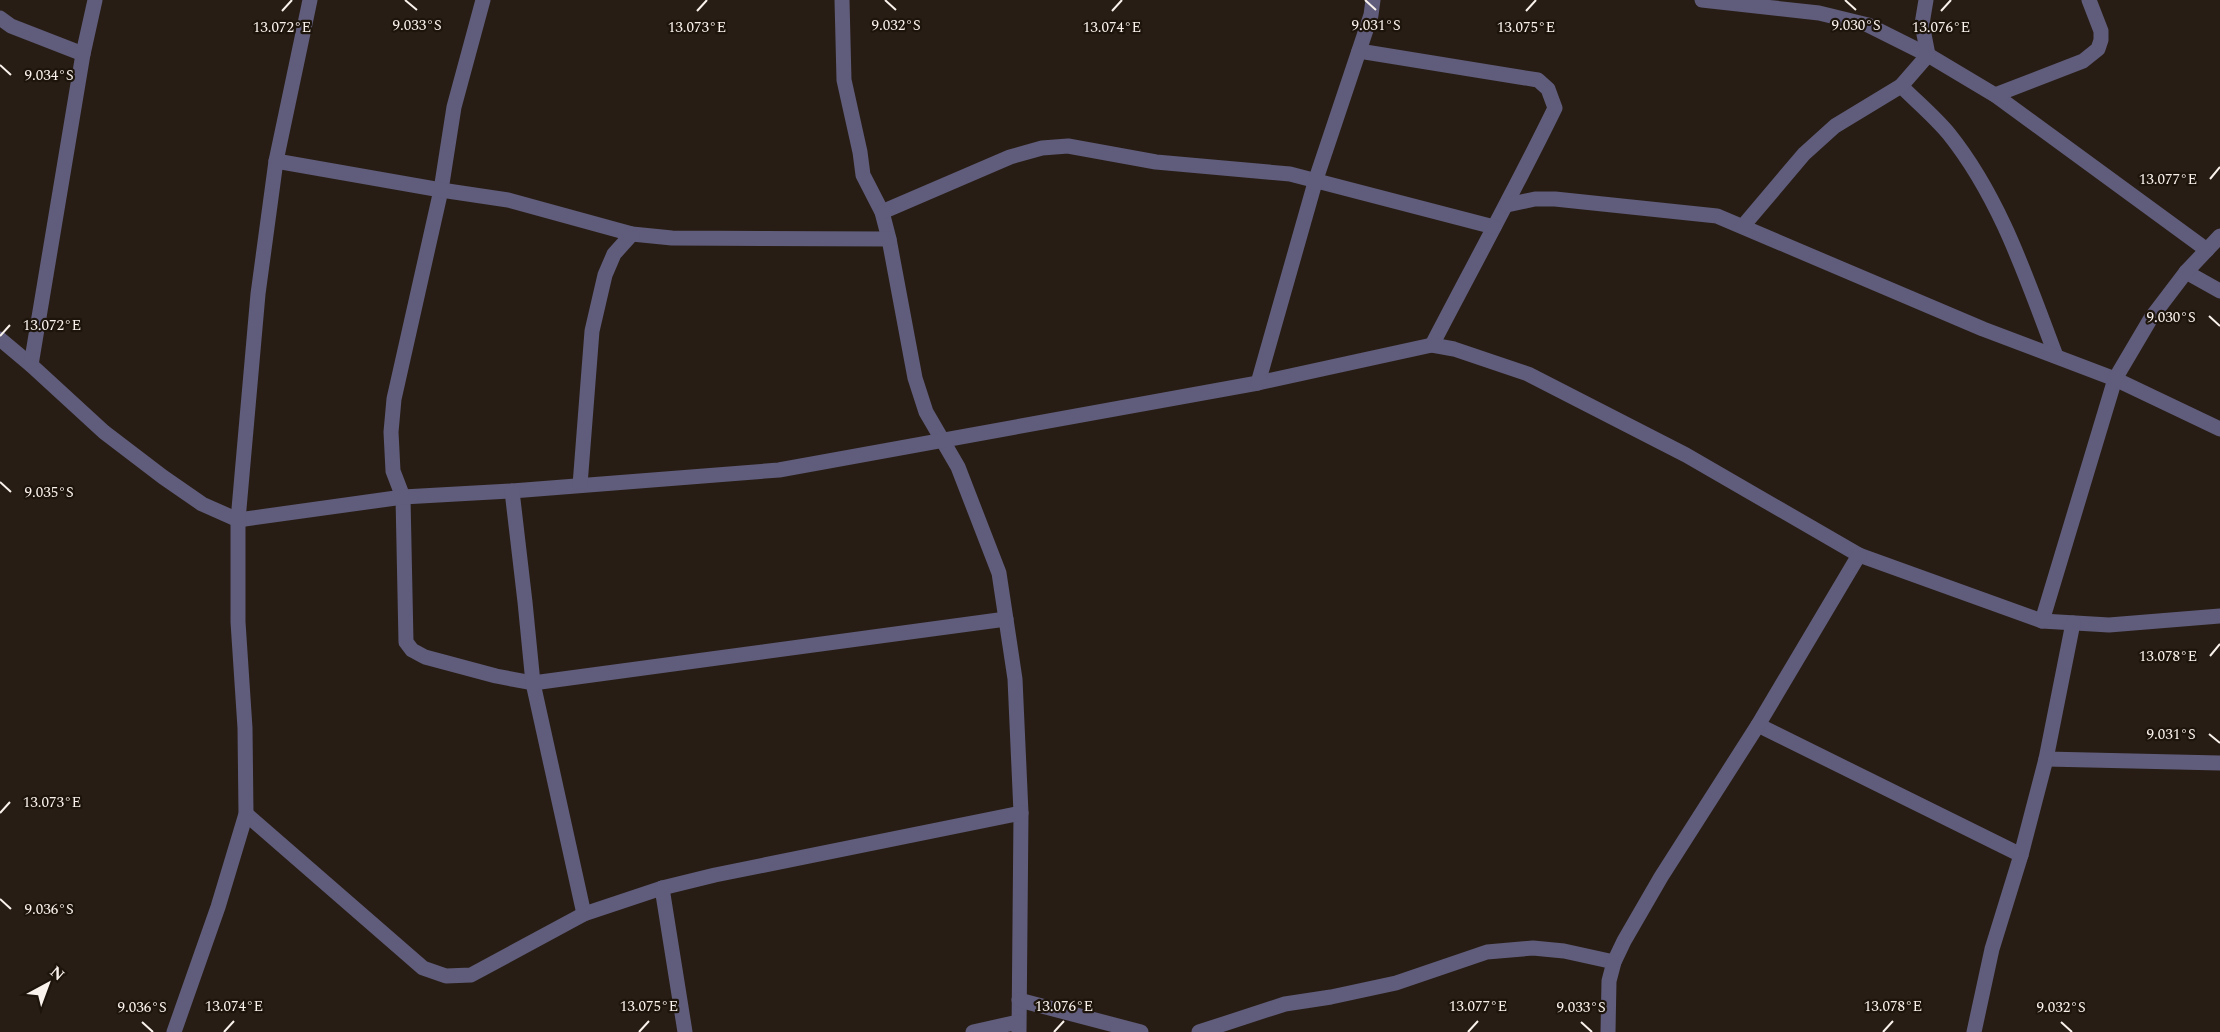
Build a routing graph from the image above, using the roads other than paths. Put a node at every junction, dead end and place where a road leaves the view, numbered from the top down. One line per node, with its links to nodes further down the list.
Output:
1 (95, 0): 11 (street)
2 (310, 0): 15 (street)
3 (483, 0): 17 (street)
4 (842, 0): 19 (street)
5 (1373, 0): 10 (street)
6 (1702, 0): 12 (street)
7 (1926, 0): 12 (street)
8 (2089, 0): 14 (street)
9 (0, 18): 11 (street)
10 (1359, 51): 16 (street); 18 (street)
11 (83, 54): 31 (street)
12 (1928, 55): 13 (street); 14 (street)
13 (1901, 86): 21 (street); 30 (street)
14 (1995, 95): 25 (street)
15 (276, 161): 17 (street); 39 (street)
16 (1316, 179): 19 (street); 20 (street); 33 (street)
17 (441, 190): 22 (street); 38 (street)
18 (1507, 205): 20 (street); 21 (street)
19 (882, 212): 24 (street)
20 (1494, 226): 29 (street)
21 (1743, 226): 30 (street)
22 (632, 234): 24 (street); 36 (street)
23 (2220, 236): 25 (street)
24 (889, 239): 35 (street)
25 (2207, 250): 26 (street)
26 (2186, 272): 27 (street); 32 (street)
27 (2220, 291)
28 (0, 339): 31 (street)
29 (1432, 345): 33 (street); 40 (street)
30 (2056, 356): 32 (street)
31 (31, 364): 39 (street)
32 (2115, 379): 34 (street); 43 (street)
33 (1258, 383): 35 (street)
34 (2220, 429)
35 (941, 441): 36 (street); 42 (street)
36 (580, 484): 37 (street)
37 (512, 491): 38 (street); 45 (street)
38 (403, 496): 39 (street); 45 (street)
39 (238, 520): 50 (street)
40 (1859, 555): 43 (street); 46 (street)
41 (2220, 616): 44 (street)
42 (1006, 619): 45 (street); 49 (street)
43 (2042, 621): 44 (street)
44 (2073, 623): 47 (street)
45 (533, 683): 53 (street)
46 (1758, 725): 51 (street); 54 (street)
47 (2046, 759): 48 (street); 51 (street)
48 (2220, 763)
49 (1020, 813): 52 (street); 55 (street)
50 (246, 814): 53 (street); 57 (street)
51 (2021, 855): 63 (street)
52 (662, 888): 53 (street); 58 (street)
53 (584, 914)
54 (1614, 962): 61 (street); 62 (street)
55 (1018, 999): 56 (street); 60 (street)
56 (1019, 1027): 59 (street)
57 (174, 1032)
58 (685, 1032)
59 (973, 1032)
60 (1141, 1032)
61 (1199, 1032)
62 (1608, 1032)
63 (1974, 1032)

